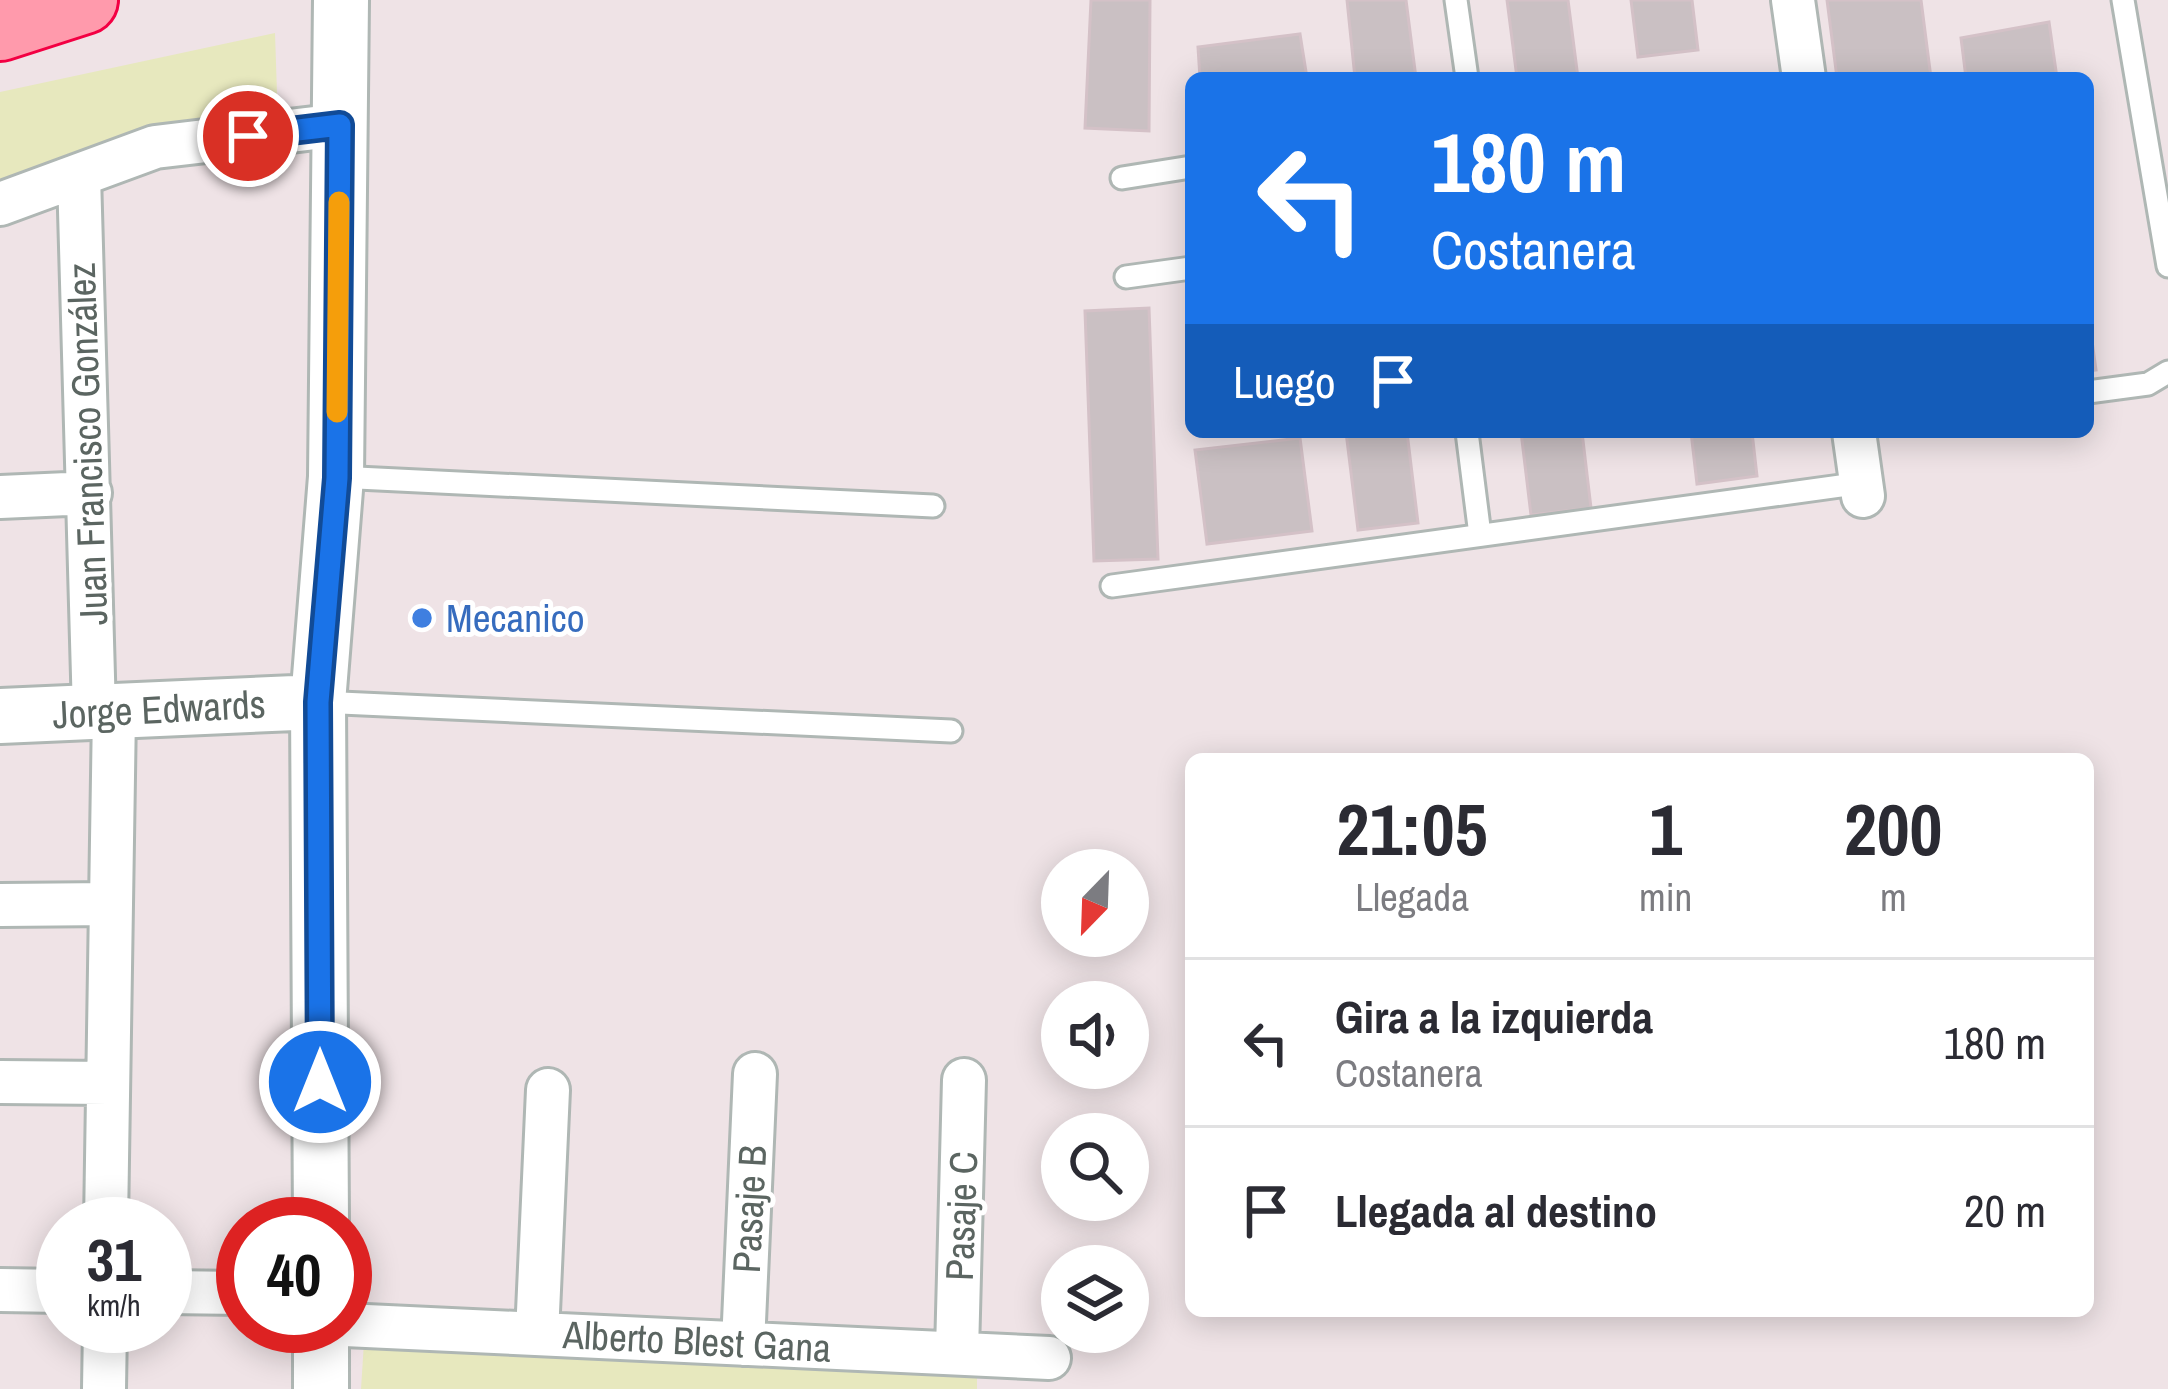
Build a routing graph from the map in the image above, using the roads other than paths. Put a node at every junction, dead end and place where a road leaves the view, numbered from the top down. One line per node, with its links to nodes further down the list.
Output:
1 (84, 0): 6 (highway)
2 (341, 0): 9 (street)
3 (1456, 0): 7 (lane)
4 (1792, 0): 8 (street)
5 (2123, 0): 14 (lane)
6 (0, 27)
7 (1466, 72)
8 (1803, 72)
9 (340, 125): 11 (street); 21 (street)
10 (1185, 168): 12 (lane)
11 (79, 175): 13 (street); 23 (street, Juan Francisco González)
12 (1122, 178)
13 (0, 204)
14 (2168, 266)
15 (1185, 269): 16 (lane)
16 (1126, 277)
17 (2168, 372): 18 (lane)
18 (2094, 391)
19 (1468, 438): 26 (lane)
20 (1855, 438): 22 (street)
21 (337, 478): 25 (lane); 28 (street)
22 (1863, 489): 26 (lane)
23 (90, 493): 24 (street); 29 (street, Juan Francisco González)
24 (0, 497)
25 (933, 506)
26 (1480, 535): 27 (lane)
27 (1112, 586)
28 (318, 702): 29 (street, Jorge Edwards); 31 (lane); 40 (street)
29 (104, 712): 30 (street, Jorge Edwards); 32 (street, Juan Francisco González)
30 (0, 716)
31 (951, 730)
32 (111, 904): 33 (street); 37 (street, Juan Francisco González)
33 (0, 905)
34 (755, 1074): 45 (street, Pasaje B)
35 (964, 1080): 46 (street, Pasaje C)
36 (0, 1082): 37 (street)
37 (108, 1083): 39 (street, Juan Francisco González)
38 (548, 1090): 44 (street)
39 (106, 1197)
40 (321, 1197)
41 (0, 1290): 42 (street)
42 (36, 1291)
43 (372, 1326): 44 (street, Alberto Blest Gana)
44 (537, 1334): 45 (street, Alberto Blest Gana)
45 (742, 1344): 46 (street, Alberto Blest Gana)
46 (957, 1352): 49 (street, Alberto Blest Gana)
47 (105, 1353): 50 (street)
48 (322, 1353): 51 (street)
49 (1031, 1362)
50 (104, 1389)
51 (321, 1389)

